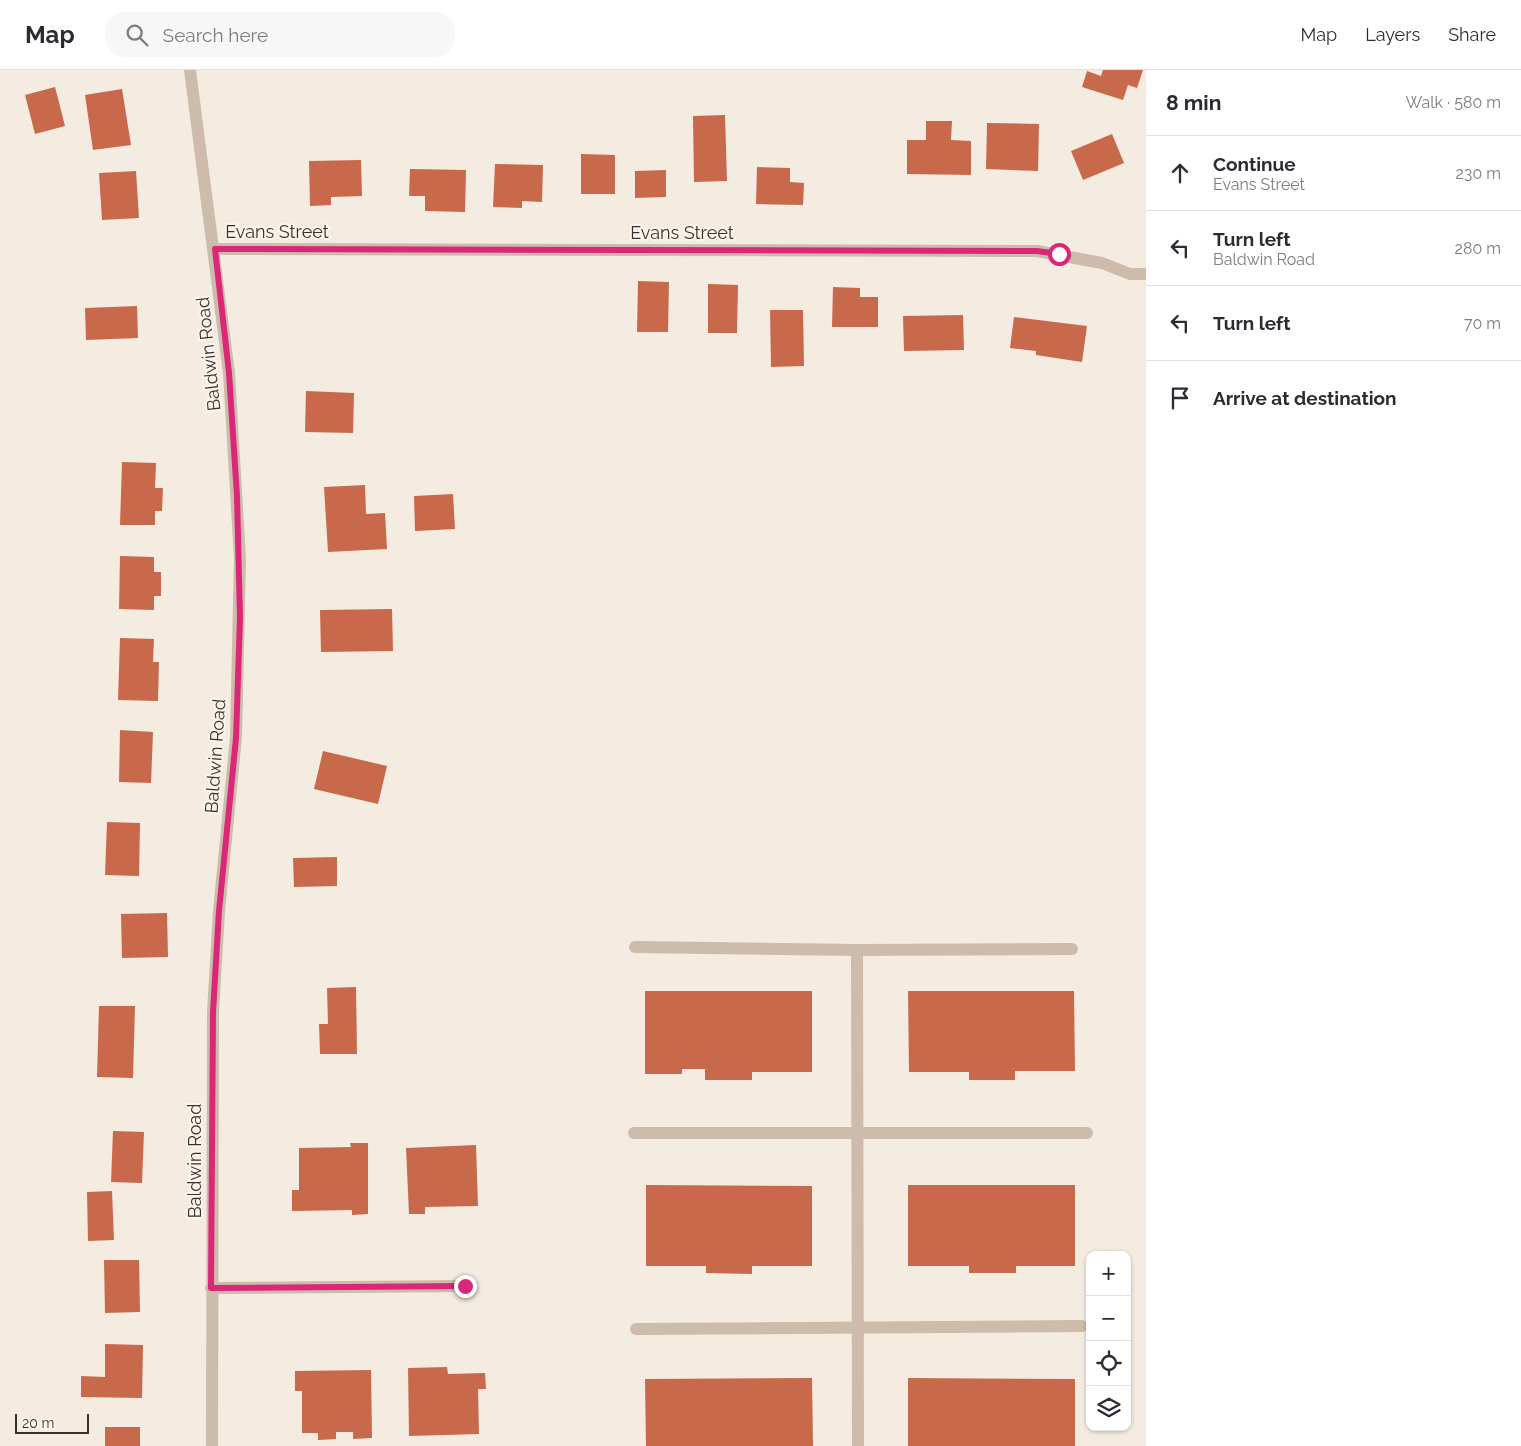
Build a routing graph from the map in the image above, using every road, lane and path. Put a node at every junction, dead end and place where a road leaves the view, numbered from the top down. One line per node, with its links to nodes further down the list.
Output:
1 (190, 70): 2 (street, Baldwin Road)
2 (215, 249): 3 (street, Evans Street); 11 (street, Baldwin Road)
3 (1146, 274)
4 (635, 947): 6 (street)
5 (1072, 949): 6 (street)
6 (856, 950): 9 (street)
7 (634, 1133): 9 (street)
8 (1087, 1133): 9 (street)
9 (857, 1134): 13 (street)
10 (465, 1286): 11 (street)
11 (211, 1288): 15 (street, Baldwin Road)
12 (1082, 1326): 13 (street)
13 (858, 1328): 14 (street); 16 (street)
14 (636, 1329)
15 (212, 1446)
16 (858, 1446)

